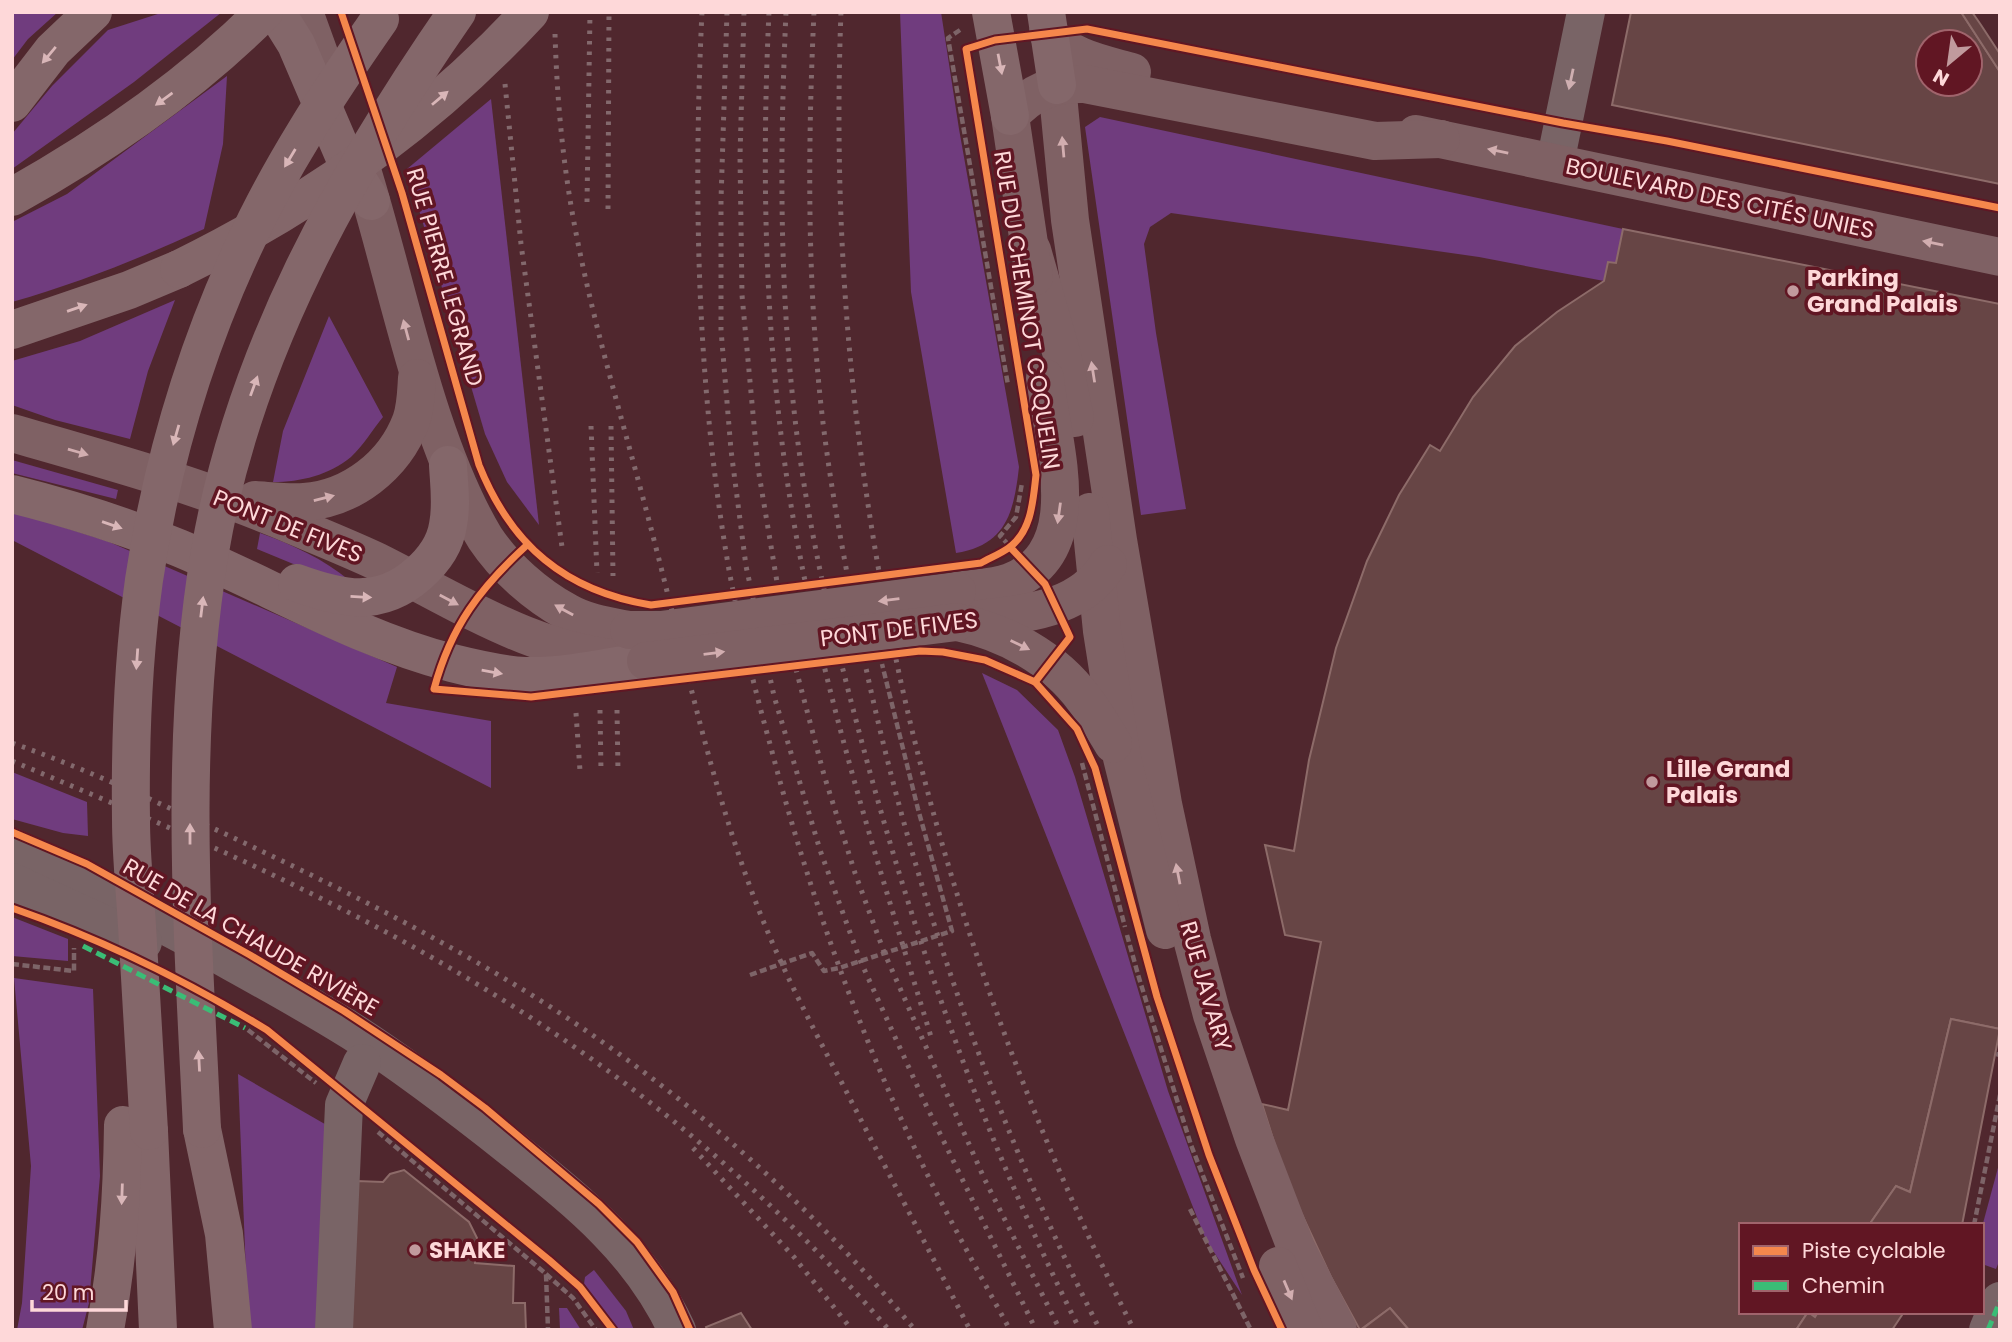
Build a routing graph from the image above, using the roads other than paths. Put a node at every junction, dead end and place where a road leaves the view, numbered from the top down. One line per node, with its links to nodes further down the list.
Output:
1 (93, 12): 12 (highway, one-way to 12)
2 (264, 12): 16 (highway, one-way to 16)
3 (276, 12): 17 (highway)
4 (304, 12): 17 (main road)
5 (385, 12): 36 (highway, one-way to 36, bridge)
6 (457, 12): 37 (highway, one-way to 6, bridge)
7 (530, 12): 20 (highway, one-way to 7, bridge)
8 (991, 12): 13 (highway, one-way to 13)
9 (1586, 12): 15 (street, one-way to 15)
10 (1047, 22): 11 (highway); 14 (main road, BOULEVARD DES CITÉS UNIES)
11 (1057, 85): 13 (main road, BOULEVARD DES CITÉS UNIES); 14 (main road, BOULEVARD DES CITÉS UNIES); 28 (main road, one-way to 11)
12 (12, 103)
13 (1010, 116): 18 (main road, RUE DU CHEMINOT COQUELIN)
14 (1441, 139): 15 (main road, BOULEVARD DES CITÉS UNIES, one-way to 14)
15 (1555, 163): 19 (main road, BOULEVARD DES CITÉS UNIES, one-way to 15)
16 (12, 197)
17 (372, 201): 21 (main road, one-way to 17)
18 (1032, 250): 27 (main road, RUE DU CHEMINOT COQUELIN, one-way to 27); 28 (main road, RUE DU CHEMINOT COQUELIN)
19 (2000, 257)
20 (12, 330)
21 (417, 371): 23 (main road); 24 (main road, one-way to 21)
22 (12, 433): 24 (main road, PONT DE FIVES, one-way to 24)
23 (448, 465): 29 (highway); 32 (main road, one-way to 23)
24 (185, 484): 29 (main road, PONT DE FIVES)
25 (12, 494): 26 (highway, one-way to 26)
26 (178, 548): 29 (highway, one-way to 29); 32 (highway, one-way to 32)
27 (1017, 554): 28 (main road, RUE JAVARY); 30 (main road)
28 (1113, 560): 30 (main road, PONT DE FIVES); 31 (main road, RUE JAVARY)
29 (412, 580): 32 (main road, PONT DE FIVES, one-way to 32)
30 (957, 607): 32 (main road, PONT DE FIVES, bridge); 33 (main road, RUE JAVARY, one-way to 33)
31 (1118, 627): 33 (main road, RUE JAVARY); 47 (main road, RUE JAVARY, one-way to 31)
32 (637, 646)
33 (1122, 758): 46 (main road, RUE JAVARY, one-way to 46)
34 (18, 861): 35 (street, RUE DE LA CHAUDE RIVIÈRE); 45 (street, RUE DE LA CHAUDE RIVIÈRE)
35 (351, 1088): 43 (street); 44 (street, RUE DE LA CHAUDE RIVIÈRE)
36 (136, 1128): 39 (highway, one-way to 39); 40 (highway)
37 (202, 1129): 41 (highway); 42 (highway)
38 (2000, 1301): 48 (street)
39 (105, 1330)
40 (158, 1330)
41 (206, 1330)
42 (233, 1330)
43 (334, 1330)
44 (653, 1330)
45 (677, 1330)
46 (1304, 1330)
47 (1338, 1330)
48 (1988, 1330)

